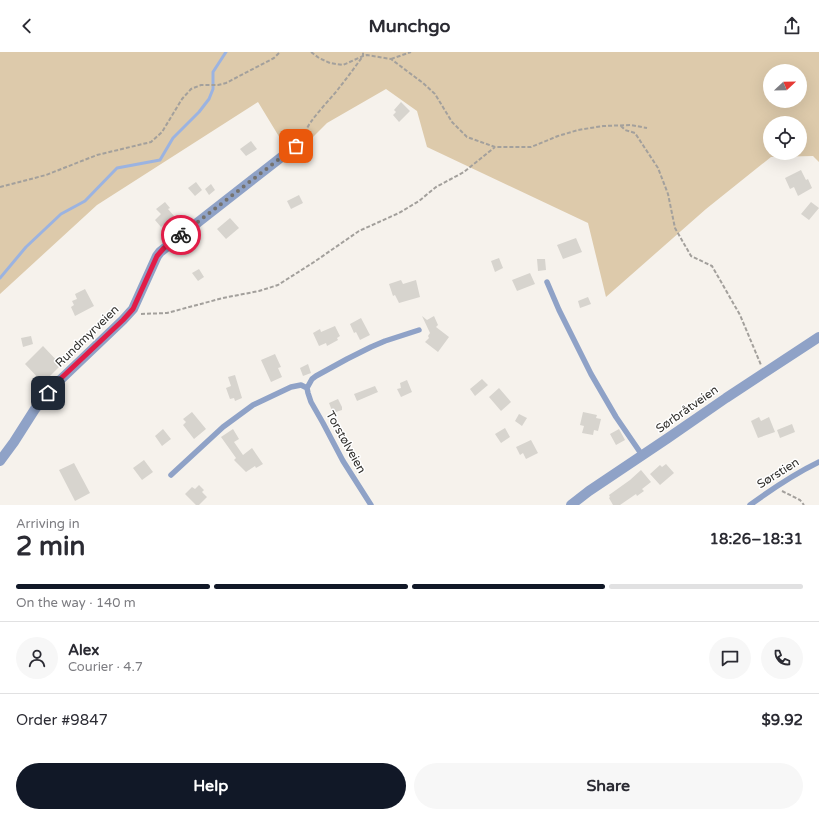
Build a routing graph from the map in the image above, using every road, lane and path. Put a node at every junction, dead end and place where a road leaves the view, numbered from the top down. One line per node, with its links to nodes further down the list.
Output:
1 (280, 52): 11 (path)
2 (311, 52): 5 (path)
3 (363, 52): 5 (path)
4 (411, 52): 6 (path)
5 (363, 56): 6 (path); 9 (path)
6 (391, 59): 10 (path)
7 (621, 126): 8 (path); 10 (path); 16 (path)
8 (647, 128)
9 (302, 141): 19 (street, Rundmyrveien)
10 (495, 147): 13 (path)
11 (0, 187)
12 (548, 282): 18 (lane)
13 (137, 314)
14 (419, 330): 17 (lane)
15 (819, 337): 16 (street, Sørbråtveien)
16 (764, 373): 18 (street, Sørbråtveien)
17 (307, 388): 21 (lane); 23 (lane, Torstølveien)
18 (642, 456): 24 (street, Sørbråtveien)
19 (0, 461)
20 (819, 462): 22 (lane, Sørstien)
21 (171, 475)
22 (774, 487): 25 (lane, Sørstien); 26 (path)
23 (371, 505)
24 (571, 505)
25 (750, 505)
26 (804, 505)

